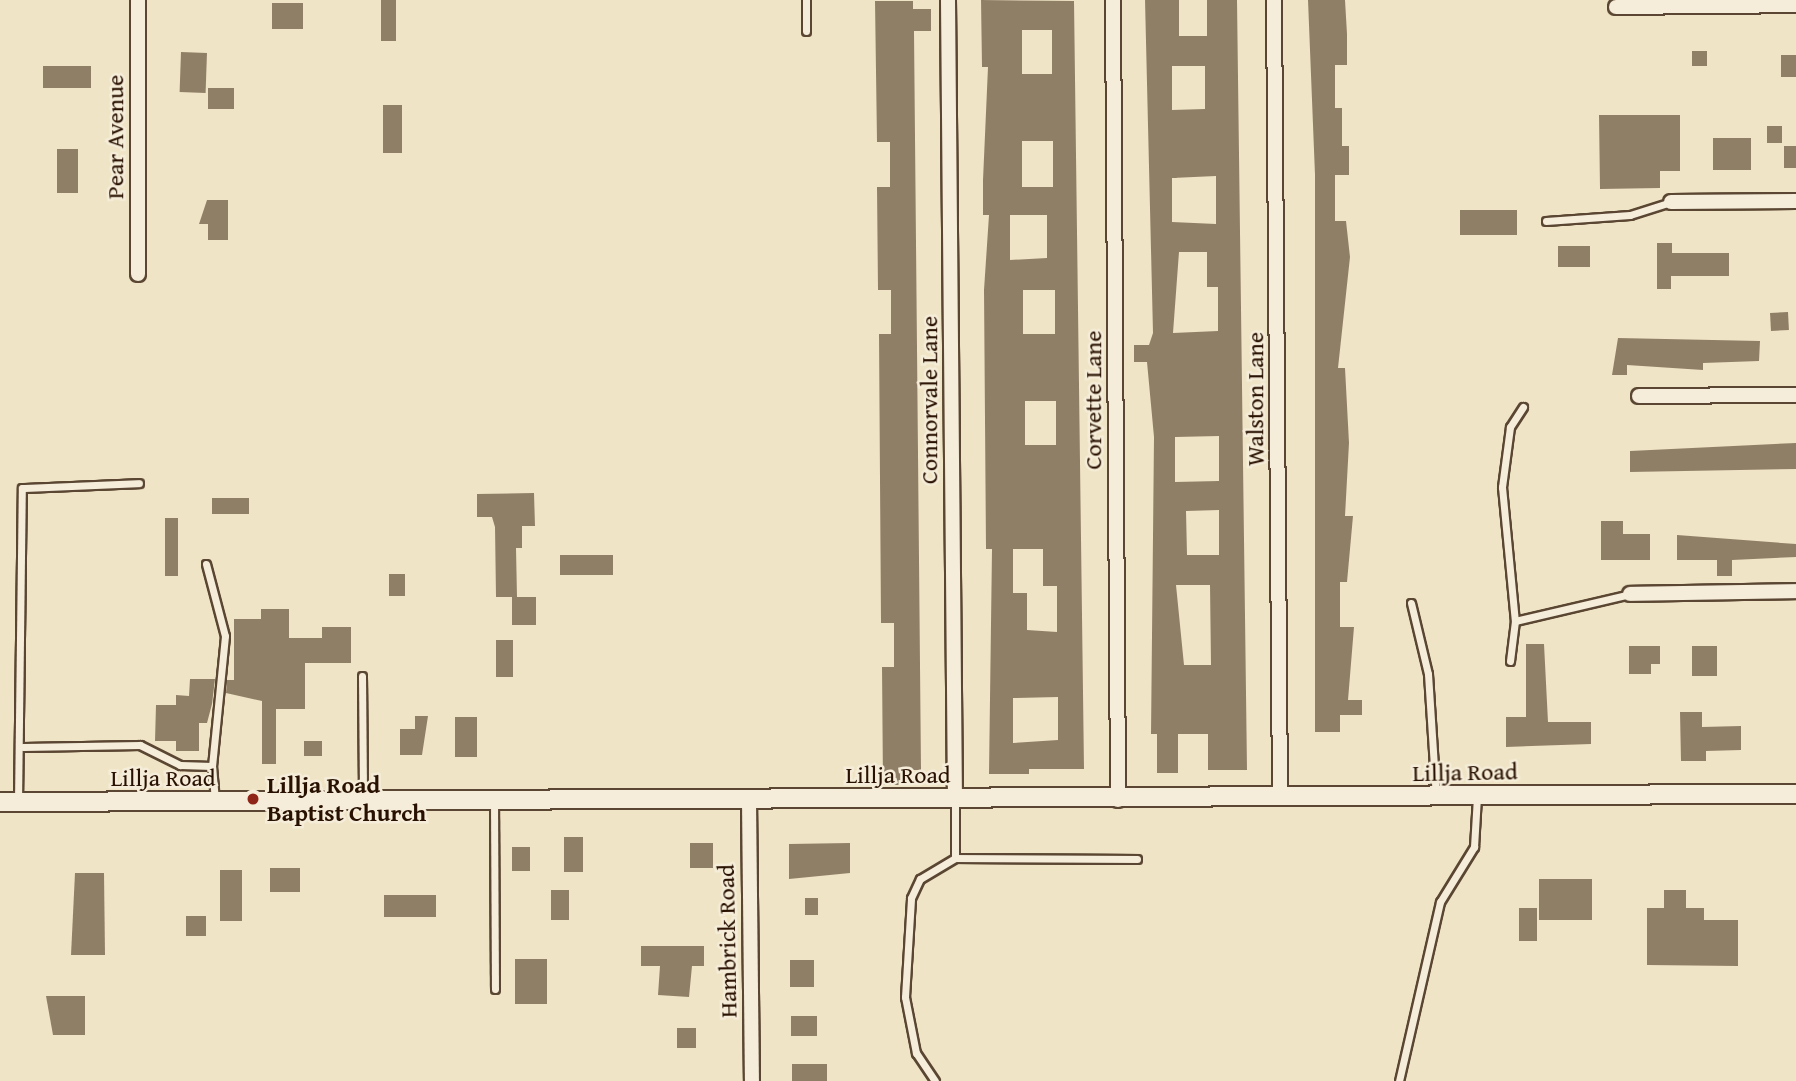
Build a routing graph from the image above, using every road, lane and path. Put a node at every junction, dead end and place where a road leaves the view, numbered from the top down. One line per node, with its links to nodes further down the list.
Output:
1 (138, 0): 12 (street, Pear Avenue)
2 (806, 0): 8 (lane)
3 (948, 0): 30 (street, Connorvale Lane)
4 (1112, 0): 32 (street, Corvette Lane)
5 (1275, 0): 29 (street, Walston Lane)
6 (1796, 5): 7 (street)
7 (1616, 6)
8 (806, 31)
9 (1796, 201): 10 (street)
10 (1671, 202): 11 (lane)
11 (1546, 221)
12 (138, 274)
13 (1796, 395): 14 (street)
14 (1639, 396)
15 (1523, 407): 21 (lane)
16 (139, 482): 24 (lane)
17 (206, 564): 25 (lane)
18 (1796, 592): 19 (street)
19 (1630, 594): 21 (lane)
20 (1411, 603): 27 (lane)
21 (1515, 621): 22 (lane)
22 (1510, 661)
23 (362, 676): 33 (lane)
24 (23, 747): 25 (lane); 35 (lane)
25 (212, 766): 36 (lane)
26 (1796, 794): 28 (street, Lillja Road)
27 (1436, 797): 28 (street, Lillja Road); 29 (street, Lillja Road)
28 (1477, 797): 42 (lane)
29 (1280, 798): 32 (street, Lillja Road)
30 (955, 799): 31 (street, Lillja Road); 32 (street, Lillja Road); 37 (lane)
31 (749, 800): 34 (street, Lillja Road); 40 (street, Hambrick Road)
32 (1118, 800)
33 (363, 801): 34 (street, Lillja Road); 36 (street, Lillja Road)
34 (494, 801): 39 (lane)
35 (9, 802): 36 (street, Lillja Road)
36 (215, 802)
37 (955, 858): 38 (lane); 41 (lane)
38 (1137, 859)
39 (495, 989)
40 (752, 1081)
41 (935, 1081)
42 (1399, 1081)

